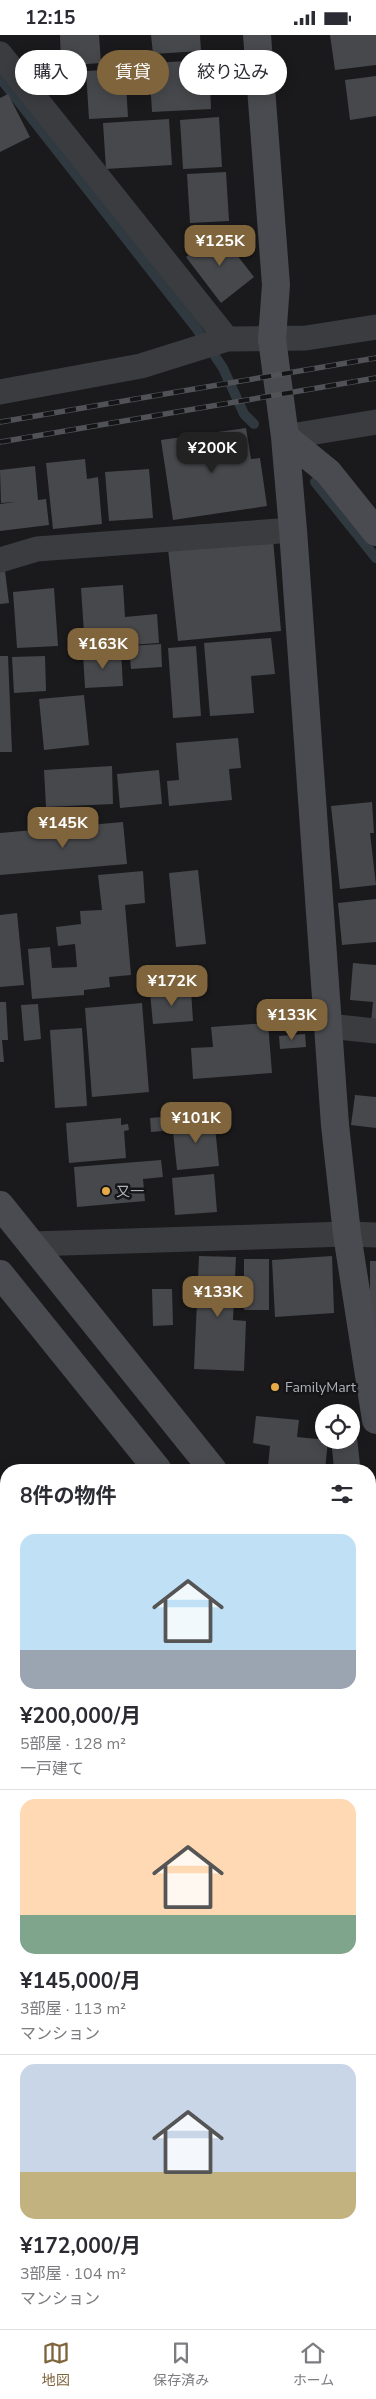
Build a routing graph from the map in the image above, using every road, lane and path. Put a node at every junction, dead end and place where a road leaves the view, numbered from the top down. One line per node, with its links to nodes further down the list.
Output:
1 (257, 35): 4 (street)
2 (0, 54): 5 (street)
3 (376, 327): 4 (street)
4 (272, 339): 5 (street); 8 (street)
5 (213, 343): 6 (street)
6 (0, 392)
7 (376, 422): 8 (street)
8 (285, 437): 9 (street); 10 (street)
9 (293, 530): 11 (street); 12 (street)
10 (376, 533)
11 (0, 560)
12 (328, 1026): 13 (street); 15 (street)
13 (376, 1031)
14 (4, 1215): 17 (street)
15 (347, 1234): 16 (street); 17 (street); 19 (street)
16 (376, 1235)
17 (32, 1244): 21 (street)
18 (0, 1274): 20 (street)
19 (376, 1420)
20 (153, 1464)
21 (209, 1464)

